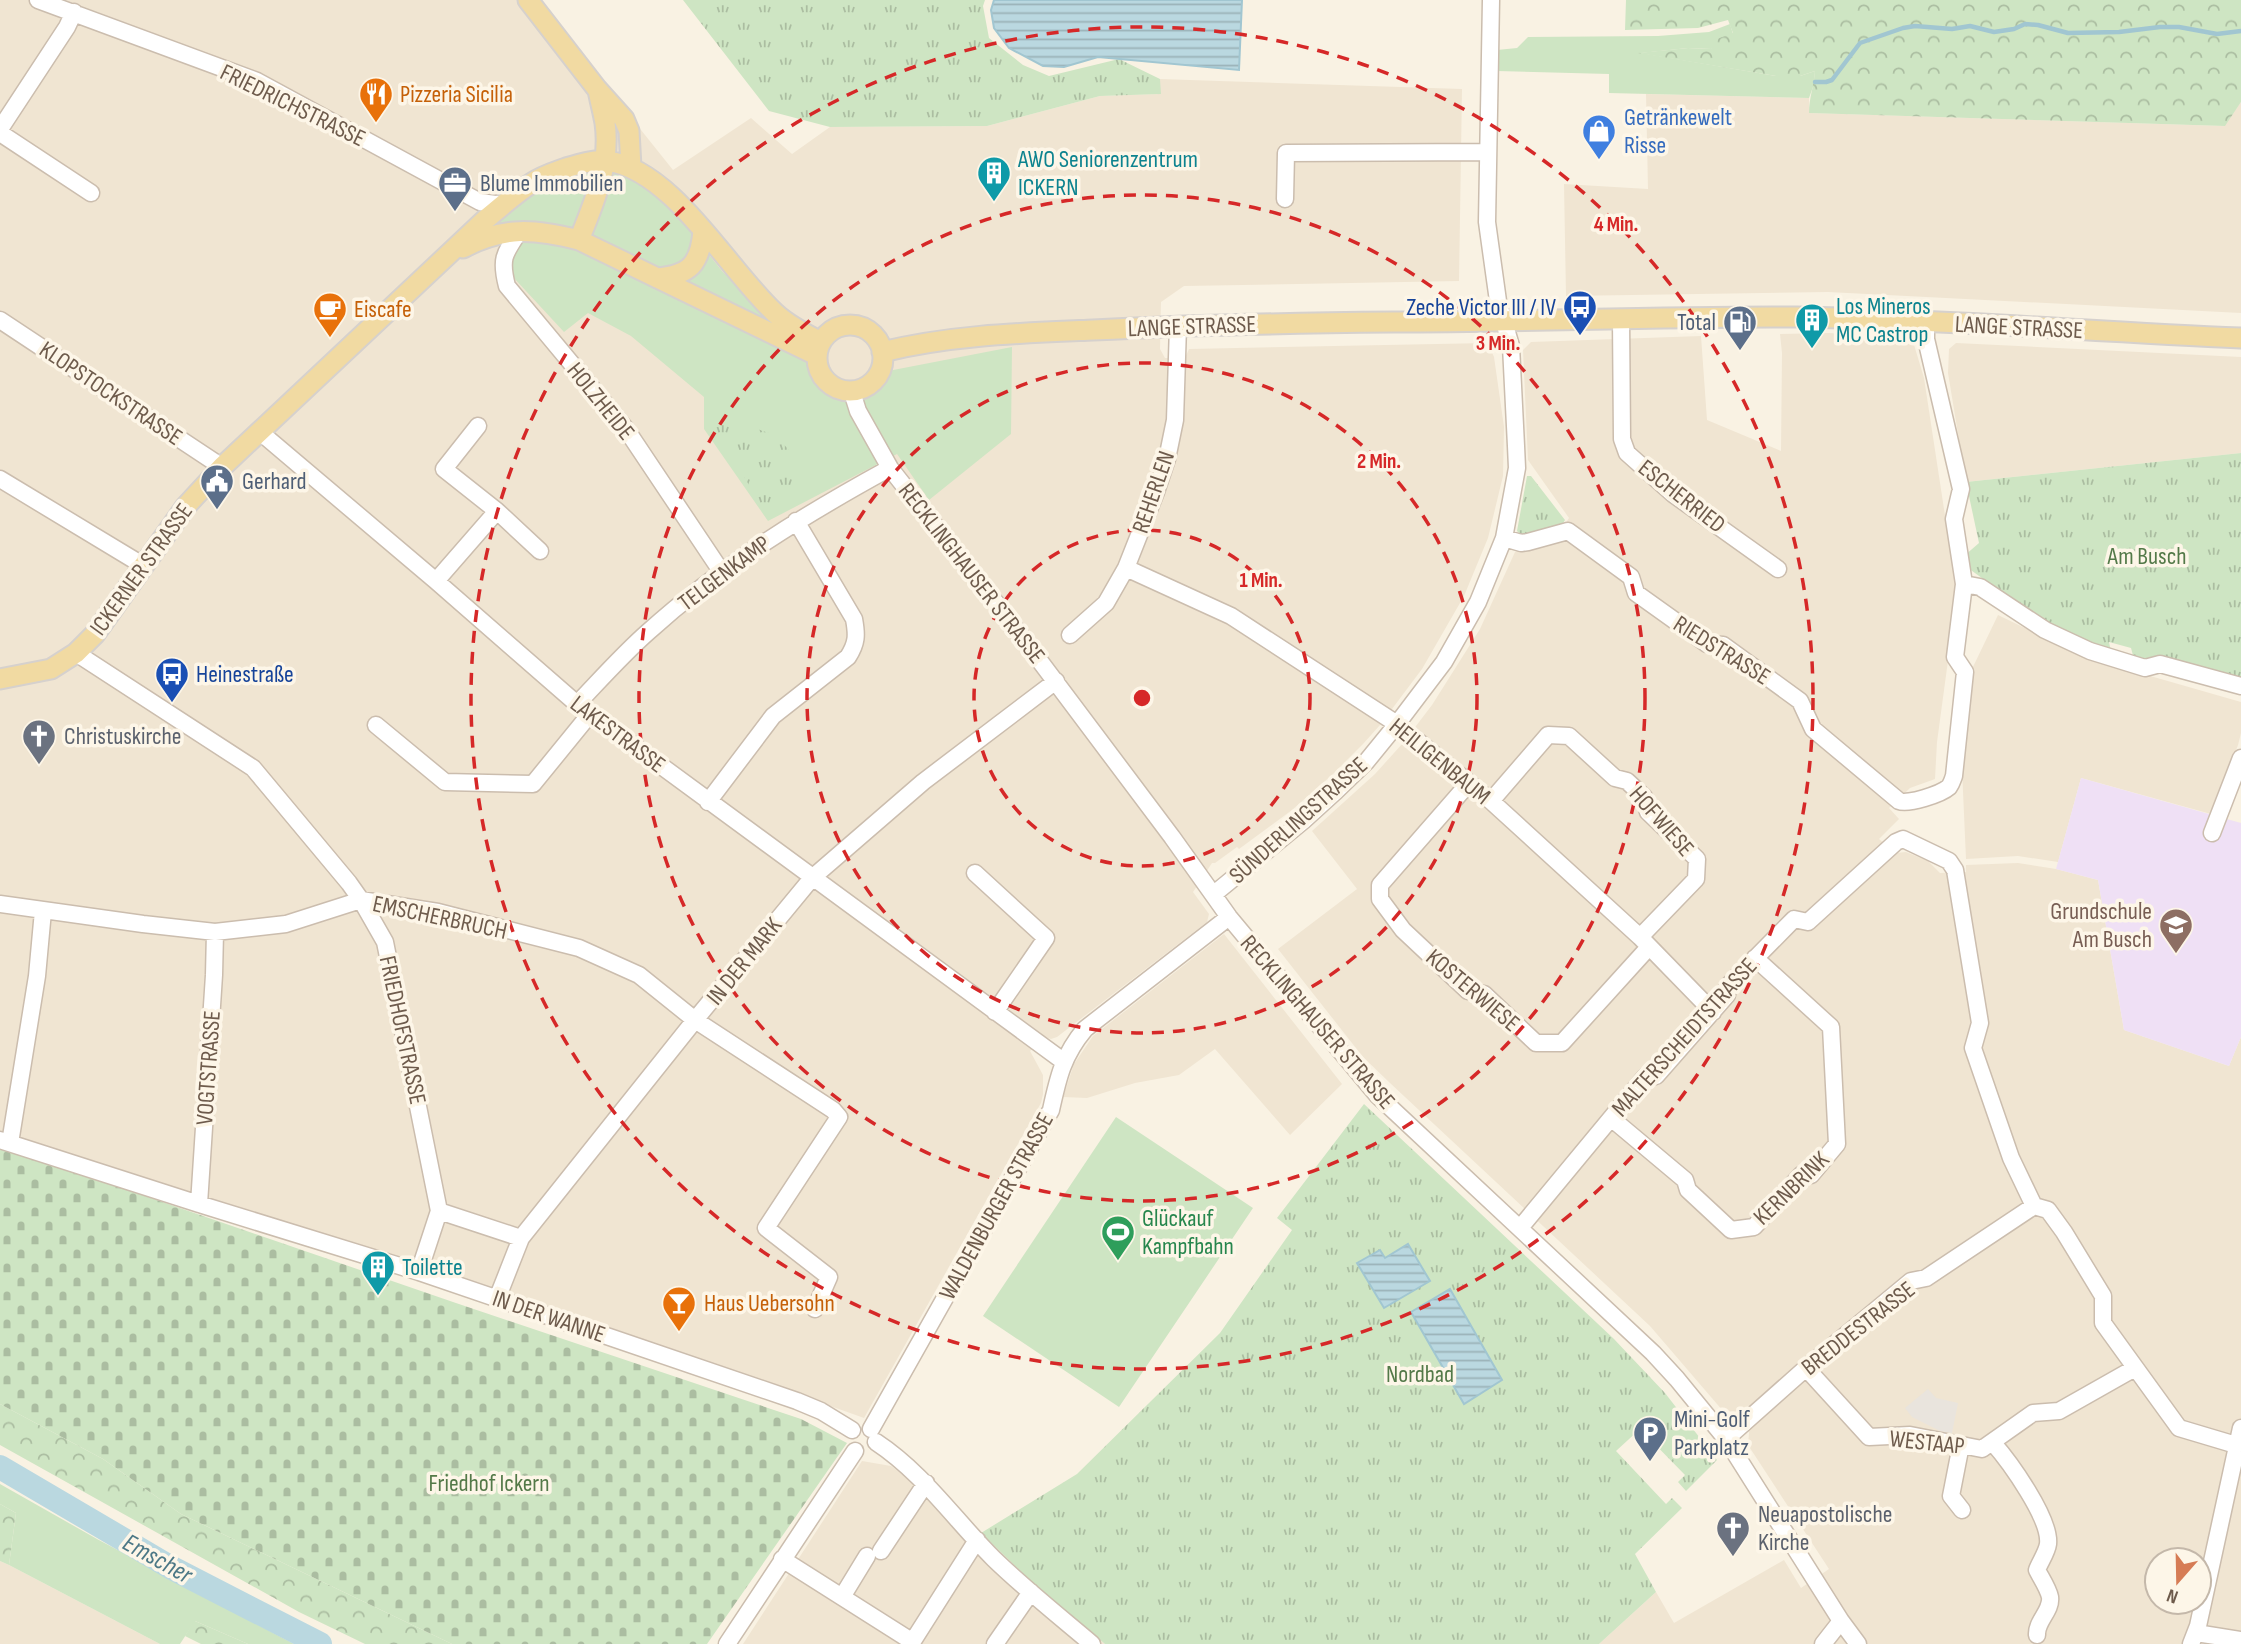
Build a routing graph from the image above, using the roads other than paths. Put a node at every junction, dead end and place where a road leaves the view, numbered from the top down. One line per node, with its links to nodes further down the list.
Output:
1 (38, 0): 4 (street, FRIEDRICHSTRASSE)
2 (527, 0): 5 (main road)
3 (1491, 0): 7 (street)
4 (74, 12): 6 (street); 12 (street, FRIEDRICHSTRASSE)
5 (597, 89): 8 (main road); 9 (main road)
6 (0, 131): 10 (street)
7 (1488, 152): 11 (street); 20 (street)
8 (605, 161): 9 (main road); 12 (main road, ICKERNER STRASSE); 15 (main road)
9 (631, 167): 13 (main road)
10 (91, 193)
11 (1285, 199)
12 (503, 205): 16 (main road, ICKERNER STRASSE)
13 (702, 231): 17 (main road); 24 (main road)
14 (519, 232): 15 (main road, ICKERNER STRASSE); 16 (main road, ICKERNER STRASSE); 39 (street, HOLZHEIDE)
15 (579, 240): 17 (main road)
16 (448, 256): 28 (main road, ICKERNER STRASSE)
17 (657, 278): 24 (main road)
18 (1620, 319): 20 (main road, LANGE STRASSE); 21 (main road, LANGE STRASSE); 38 (street, ESCHERRIED)
19 (0, 320): 29 (street, KLOPSTOCKSTRASSE)
20 (1504, 321): 22 (main road, LANGE STRASSE); 34 (street, SÜNDERLINGSTRASSE)
21 (1926, 321): 23 (main road, LANGE STRASSE); 41 (street, RIEDSTRASSE)
22 (1178, 326): 25 (main road, LANGE STRASSE); 37 (street, REHERLEN)
23 (2241, 338)
24 (818, 348): 25 (main road); 26 (main road)
25 (882, 352): 26 (main road)
26 (852, 391): 30 (street, RECKLINGHAUSER STRASSE)
27 (478, 426): 32 (street)
28 (260, 432): 29 (main road, ICKERNER STRASSE); 40 (street, LAKESTRASSE)
29 (222, 467): 36 (main road, ICKERNER STRASSE)
30 (890, 468): 33 (street, TELGENKAMP); 45 (street, RECKLINGHAUSER STRASSE)
31 (0, 479): 36 (street)
32 (497, 511): 35 (street); 40 (street)
33 (796, 520): 39 (street, TELGENKAMP); 53 (street)
34 (1504, 538): 41 (street, RIEDSTRASSE); 48 (street, SÜNDERLINGSTRASSE)
35 (541, 551)
36 (144, 566): 43 (main road, ICKERNER STRASSE)
37 (1126, 568): 42 (street, REHERLEN); 48 (street, HEILIGENBAUM)
38 (1778, 569)
39 (721, 571): 47 (street, TELGENKAMP)
40 (436, 581): 47 (street, LAKESTRASSE)
41 (1964, 584): 46 (street)
42 (1070, 635)
43 (76, 653): 44 (main road, ICKERNER STRASSE); 58 (street, FRIEDHOFSTRASSE)
44 (0, 679)
45 (1056, 681): 56 (street, IN DER MARK); 57 (street, RECKLINGHAUSER STRASSE)
46 (2241, 686)
47 (584, 709): 49 (street, TELGENKAMP); 53 (street, LAKESTRASSE)
48 (1397, 724): 51 (street, HEILIGENBAUM); 57 (street, SÜNDERLINGSTRASSE)
49 (376, 725)
50 (2241, 758): 54 (street)
51 (1469, 783): 52 (street, HEILIGENBAUM); 63 (street, KOSTERWIESE)
52 (1491, 801): 63 (street, HEILIGENBAUM); 63 (street, HOFWIESE)
53 (708, 802): 56 (street, LAKESTRASSE)
54 (2212, 833)
55 (975, 873): 65 (street)
56 (812, 878): 65 (street, LAKESTRASSE); 67 (street, IN DER MARK)
57 (1214, 894): 61 (street, RECKLINGHAUSER STRASSE)
58 (361, 900): 62 (street, EMSCHERBRUCH); 67 (street, EMSCHERBRUCH); 73 (street, FRIEDHOFSTRASSE)
59 (0, 904): 60 (street, EMSCHERBRUCH)
60 (43, 911): 62 (street, EMSCHERBRUCH); 70 (street)
61 (1229, 917): 68 (street, WALDENBURGER STRASSE); 74 (street, RECKLINGHAUSER STRASSE)
62 (215, 932): 71 (street, VOGTSTRASSE)
63 (1645, 942): 66 (street, HEILIGENBAUM)
64 (1755, 958): 66 (street, MALTERSCHEIDTSTRASSE); 69 (street, KERNBRINK); 72 (street, MALTERSCHEIDTSTRASSE)
65 (995, 1012): 68 (street, LAKESTRASSE)
66 (1713, 1012): 69 (street, MALTERSCHEIDTSTRASSE)
67 (695, 1020): 75 (street, IN DER MARK); 78 (street, EMSCHERBRUCH)
68 (1063, 1061): 83 (street, WALDENBURGER STRASSE)
69 (1611, 1118): 74 (street, MALTERSCHEIDTSTRASSE)
70 (5, 1141): 71 (street, IN DER WANNE)
71 (198, 1204): 76 (street, IN DER WANNE)
72 (2034, 1206): 79 (street, BREDDESTRASSE); 80 (street)
73 (439, 1211): 75 (street); 76 (street, FRIEDHOFSTRASSE)
74 (1520, 1228): 84 (street, RECKLINGHAUSER STRASSE)
75 (522, 1238): 77 (street, IN DER MARK)
76 (419, 1272): 77 (street, IN DER WANNE)
77 (497, 1299): 82 (street, IN DER WANNE)
78 (815, 1309)
79 (1806, 1368): 84 (street, BREDDESTRASSE); 86 (street, WESTAAP)
80 (2135, 1368): 85 (street, WESTAAP); 87 (street)
81 (2241, 1428): 87 (street)
82 (852, 1430): 83 (street); 88 (street)
83 (873, 1435): 88 (street); 89 (street)
84 (1726, 1439): 95 (street, RECKLINGHAUSER STRASSE)
85 (1993, 1443): 86 (street, WESTAAP); 96 (street, WESTAAP)
86 (1961, 1445): 90 (street)
87 (2236, 1445): 97 (street)
88 (855, 1451): 92 (street)
89 (926, 1483): 91 (street); 94 (street)
90 (1962, 1510)
91 (977, 1540): 93 (street); 99 (street)
92 (782, 1559): 94 (street); 100 (street)
93 (1031, 1592): 101 (street); 102 (street)
94 (842, 1597): 99 (street)
95 (1841, 1621): 103 (street); 104 (street, RECKLINGHAUSER STRASSE)
96 (2037, 1635)
97 (2194, 1639): 98 (street)
98 (2241, 1640)
99 (912, 1643)
100 (727, 1644)
101 (995, 1644)
102 (1092, 1644)
103 (1823, 1644)
104 (1858, 1644)

